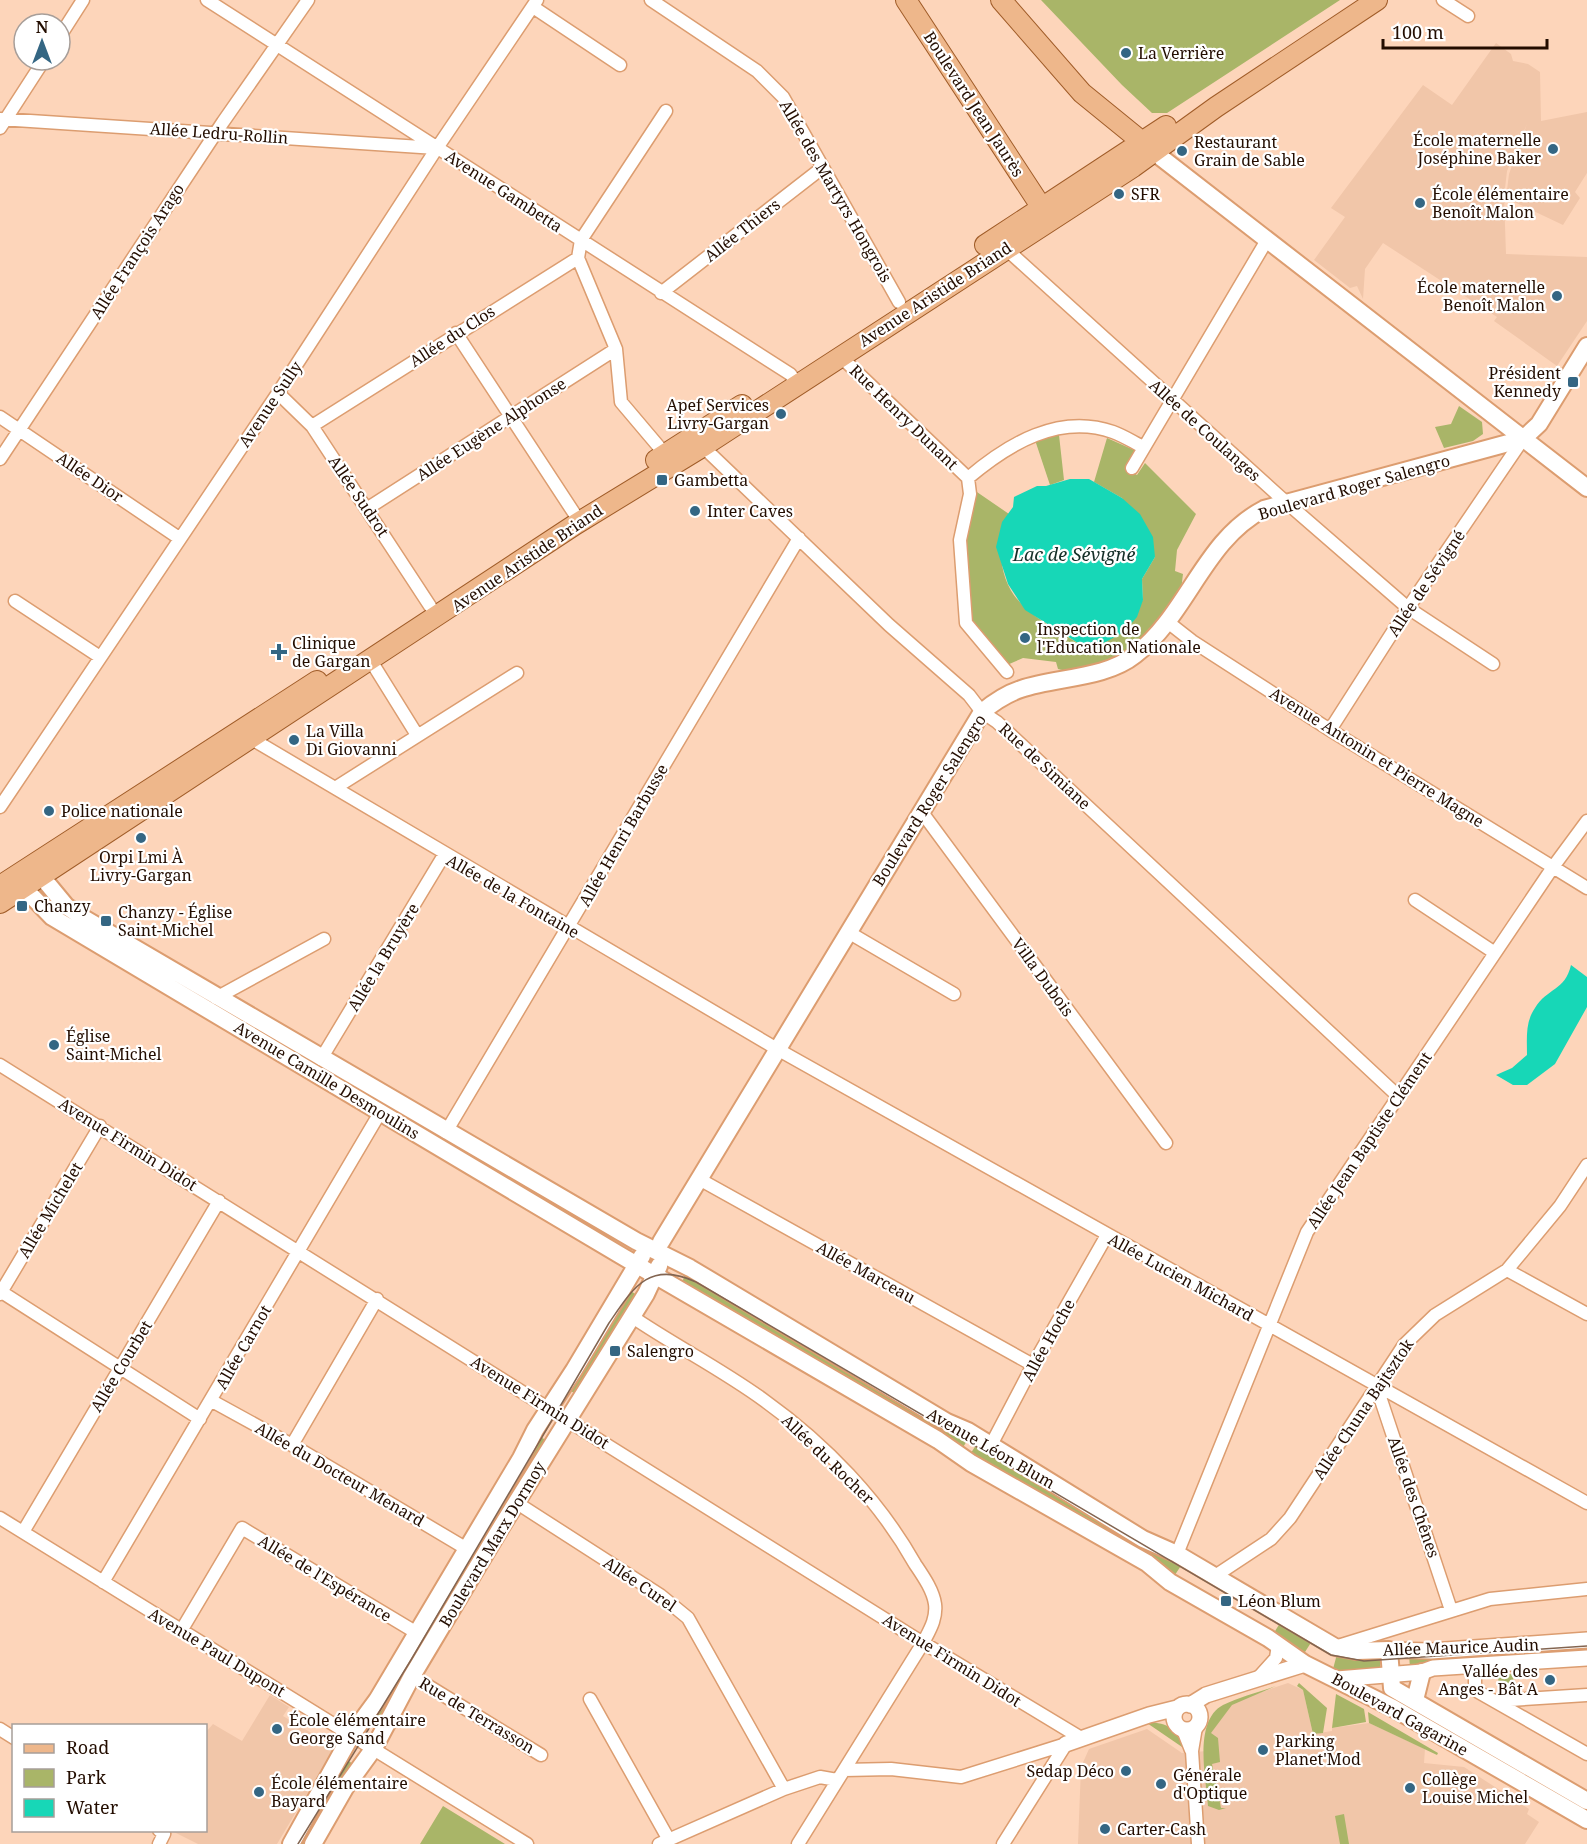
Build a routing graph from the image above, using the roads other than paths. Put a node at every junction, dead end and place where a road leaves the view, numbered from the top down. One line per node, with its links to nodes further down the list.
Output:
1 (83, 0): 12 (street)
2 (207, 0): 13 (street, Avenue Gambetta)
3 (308, 0): 13 (street, Allée François Arago)
4 (651, 0): 21 (street, Allée des Martyrs Hongrois)
5 (906, 0): 22 (main road, Boulevard Jean Jaurès)
6 (1001, 0): 19 (main road)
7 (1355, 0): 19 (main road)
8 (1377, 0): 19 (main road)
9 (1443, 0): 10 (street)
10 (1456, 0)
11 (535, 4): 14 (street); 20 (street, Avenue Sully)
12 (72, 17)
13 (277, 45): 18 (street, Allée François Arago); 20 (street, Avenue Gambetta)
14 (620, 65)
15 (36, 72): 17 (street)
16 (666, 111): 23 (street)
17 (2, 122): 18 (street, Allée Ledru-Rollin)
18 (215, 133): 20 (street, Allée Ledru-Rollin); 39 (street, Allée François Arago)
19 (1148, 147): 22 (main road, Avenue Aristide Briand); 22 (main road, Avenue Aristide Briand); 24 (main road)
20 (437, 148): 23 (street, Avenue Gambetta); 34 (street, Avenue Sully)
21 (822, 168): 27 (street, Allée Thiers); 28 (street, Allée des Martyrs Hongrois)
22 (1049, 212): 25 (main road, Avenue Aristide Briand); 28 (main road, Avenue Aristide Briand)
23 (581, 240): 26 (street); 27 (street, Avenue Gambetta)
24 (1266, 240): 35 (street); 40 (main road)
25 (1005, 248): 32 (main road, Avenue Aristide Briand); 35 (street, Allée de Coulanges)
26 (578, 258): 29 (street, Allée du Clos); 31 (street)
27 (661, 292): 33 (street, Avenue Gambetta)
28 (899, 302): 33 (main road, Avenue Aristide Briand)
29 (456, 333): 36 (street); 38 (street, Allée du Clos)
30 (1587, 346): 40 (main road)
31 (616, 349): 36 (street, Allée Eugène Alphonse); 43 (street)
32 (840, 356): 33 (main road, Avenue Aristide Briand); 46 (street, Rue Henry Dunant)
33 (794, 379): 41 (main road, Avenue Aristide Briand)
34 (278, 393): 38 (street, Allée Sudrot); 51 (street, Avenue Sully)
35 (1171, 399): 42 (street); 48 (street, Allée de Coulanges)
36 (511, 416): 49 (street, Allée Eugène Alphonse); 50 (street)
37 (0, 417): 39 (street, Allée Dior)
38 (312, 426): 49 (street, Allée Sudrot)
39 (20, 430): 44 (street, Allée François Arago); 51 (street, Allée Dior)
40 (1523, 439): 47 (main road); 48 (main road, Boulevard Roger Salengro); 55 (street, Allée de Sévigné)
41 (698, 441): 43 (main road, Avenue Aristide Briand); 52 (street, Rue de Simiane); 58 (main road, Avenue Aristide Briand)
42 (1143, 447): 45 (street); 46 (street)
43 (665, 454): 50 (main road, Avenue Aristide Briand)
44 (0, 459)
45 (1132, 468)
46 (968, 478): 60 (street)
47 (1587, 488)
48 (1287, 502): 55 (street, Allée de Coulanges); 56 (main road, Boulevard Roger Salengro)
49 (368, 508): 54 (street, Allée Sudrot)
50 (574, 513): 54 (main road, Avenue Aristide Briand)
51 (179, 538): 57 (street, Avenue Sully)
52 (799, 538): 62 (street, Rue de Simiane); 78 (street, Allée Henri Barbusse)
53 (15, 601): 57 (street)
54 (430, 606): 73 (main road, Avenue Aristide Briand)
55 (1408, 608): 59 (street, Allée de Coulanges); 63 (street, Allée de Sévigné)
56 (1169, 623): 62 (main road, Boulevard Roger Salengro); 63 (street, Avenue Antonin et Pierre Magne)
57 (100, 657): 67 (street, Avenue Sully)
58 (371, 661): 64 (street); 65 (main road, Avenue Aristide Briand)
59 (1493, 664)
60 (1007, 672)
61 (516, 673): 64 (street)
62 (982, 712): 68 (main road, Boulevard Roger Salengro); 87 (street, Rue de Simiane)
63 (1330, 730): 71 (street, Avenue Antonin et Pierre Magne)
64 (417, 735): 66 (street)
65 (252, 740): 66 (street, Allée de la Fontaine); 72 (main road, Avenue Aristide Briand)
66 (335, 788): 70 (street, Allée de la Fontaine)
67 (2, 799)
68 (921, 811): 79 (main road, Boulevard Roger Salengro); 91 (street, Villa Dubois)
69 (1587, 821): 71 (street, Allée Jean Baptiste Clément)
70 (444, 855): 78 (street, Allée de la Fontaine); 85 (street, Allée la Bruyère)
71 (1553, 867): 75 (street, Avenue Antonin et Pierre Magne); 81 (street, Allée Jean Baptiste Clément)
72 (42, 877): 73 (main road, Avenue Aristide Briand); 83 (main road, Avenue Camille Desmoulins)
73 (23, 880): 74 (main road, Avenue Aristide Briand); 77 (main road, Avenue Aristide Briand); 88 (main road, Avenue Camille Desmoulins)
74 (0, 886)
75 (1587, 888)
76 (1415, 900): 81 (street)
77 (0, 903)
78 (569, 928): 84 (street, Allée de la Fontaine); 90 (street, Allée Henri Barbusse)
79 (848, 932): 82 (street); 84 (main road, Boulevard Roger Salengro)
80 (324, 939): 83 (street)
81 (1495, 953): 87 (street, Allée Jean Baptiste Clément)
82 (954, 994)
83 (216, 998): 85 (main road, Avenue Camille Desmoulins)
84 (777, 1049): 93 (main road, Boulevard Roger Salengro); 95 (street, Allée Lucien Michard)
85 (321, 1059): 90 (main road, Avenue Camille Desmoulins)
86 (0, 1065): 89 (street, Avenue Firmin Didot)
87 (1398, 1096): 105 (street, Allée Jean Baptiste Clément)
88 (381, 1111): 97 (street, Allée Carnot); 98 (main road, Avenue Camille Desmoulins)
89 (100, 1126): 94 (street, Avenue Firmin Didot); 101 (street, Allée Michelet)
90 (446, 1132): 96 (main road, Avenue Camille Desmoulins)
91 (1166, 1143)
92 (1587, 1165): 99 (street, Allée Chuna Bajtsztok)
93 (699, 1179): 96 (main road, Boulevard Roger Salengro); 106 (street, Allée Marceau)
94 (219, 1201): 97 (street, Avenue Firmin Didot); 107 (street, Allée Courbet)
95 (1107, 1235): 105 (street, Allée Lucien Michard); 106 (street, Allée Hoche)
96 (658, 1248): 98 (main road, Boulevard Marx Dormoy); 100 (main road, Boulevard Marx Dormoy); 114 (main road, Avenue Léon Blum)
97 (299, 1252): 102 (street, Avenue Firmin Didot); 109 (street, Allée Carnot)
98 (636, 1264): 100 (main road, Avenue Léon Blum); 110 (main road, Boulevard Marx Dormoy)
99 (1507, 1269): 103 (street); 108 (street, Allée Chuna Bajtsztok)
100 (655, 1275): 104 (main road, Boulevard Marx Dormoy); 130 (main road, Avenue Léon Blum)
101 (0, 1293): 107 (street)
102 (377, 1299): 110 (street, Avenue Firmin Didot); 113 (street)
103 (1587, 1314)
104 (631, 1316): 112 (main road, Boulevard Marx Dormoy); 129 (street, Allée du Rocher)
105 (1270, 1326): 108 (street, Allée Lucien Michard); 120 (street, Allée Jean Baptiste Clément)
106 (1033, 1365): 114 (street, Allée Hoche)
107 (119, 1369): 111 (street); 118 (street, Allée Courbet)
108 (1376, 1385): 116 (street, Allée Lucien Michard); 121 (street, Allée Chuna Bajtsztok); 124 (street, Allée des Chênes)
109 (212, 1401): 111 (street, Allée Carnot); 113 (street, Allée du Docteur Menard)
110 (549, 1407): 112 (street, Avenue Firmin Didot); 119 (main road, Boulevard Marx Dormoy)
111 (200, 1419): 122 (street, Allée Carnot)
112 (570, 1419): 115 (main road, Boulevard Marx Dormoy); 129 (street, Avenue Firmin Didot)
113 (292, 1445): 119 (street, Allée du Docteur Menard)
114 (991, 1445): 120 (main road, Avenue Léon Blum)
115 (517, 1503): 138 (main road, Boulevard Marx Dormoy); 152 (street, Allée Curel)
116 (1587, 1503)
117 (0, 1518): 118 (street, Avenue Paul Dupont)
118 (23, 1532): 122 (street, Avenue Paul Dupont)
119 (466, 1549): 127 (main road, Boulevard Marx Dormoy)
120 (1177, 1554): 121 (main road, Avenue Léon Blum)
121 (1215, 1576): 131 (main road, Avenue Léon Blum)
122 (103, 1582): 126 (street, Avenue Paul Dupont)
123 (1587, 1589): 124 (street)
124 (1451, 1610): 125 (street)
125 (1389, 1629): 131 (street); 132 (street)
126 (181, 1631): 127 (street, Allée de l'Espérance); 146 (street, Avenue Paul Dupont)
127 (417, 1632): 146 (main road, Boulevard Marx Dormoy)
128 (1587, 1640): 132 (street, Allée Maurice Audin)
129 (922, 1642): 147 (street, Avenue Firmin Didot); 151 (street, Allée du Rocher)
130 (1278, 1645): 134 (main road, Avenue Léon Blum); 139 (street)
131 (1331, 1645): 132 (main road, Allée Maurice Audin); 134 (main road)
132 (1389, 1650): 137 (main road, Boulevard Gagarine)
133 (1587, 1658): 135 (street, Allée Maurice Audin)
134 (1305, 1664): 139 (street); 140 (main road, Boulevard Gagarine)
135 (1474, 1665): 136 (street, Allée Maurice Audin); 144 (street)
136 (1422, 1672): 137 (street, Allée Maurice Audin); 143 (main road)
137 (1391, 1674): 140 (street, Allée Maurice Audin); 143 (main road, Boulevard Gagarine)
138 (412, 1676): 148 (main road, Boulevard Marx Dormoy); 150 (street, Rue de Terrasson)
139 (1258, 1678): 145 (street)
140 (1337, 1679): 154 (main road, Boulevard Gagarine)
141 (1587, 1695): 144 (street)
142 (590, 1699): 155 (street)
143 (1415, 1700): 153 (main road, Boulevard Gagarine)
144 (1495, 1701): 149 (street)
145 (1186, 1717): 147 (street); 161 (street)
146 (352, 1734): 148 (street, Avenue Paul Dupont); 156 (main road, Boulevard Marx Dormoy)
147 (1073, 1741): 151 (street); 160 (street)
148 (374, 1748): 157 (main road, Boulevard Marx Dormoy); 158 (street, Avenue Paul Dupont)
149 (1587, 1754)
150 (541, 1755)
151 (841, 1775): 152 (street); 159 (street, Allée du Rocher)
152 (784, 1789): 155 (street)
153 (1587, 1802)
154 (1587, 1820)
155 (664, 1842)
156 (291, 1844)
157 (313, 1844)
158 (527, 1844)
159 (798, 1844)
160 (1003, 1844)
161 (1198, 1844)

